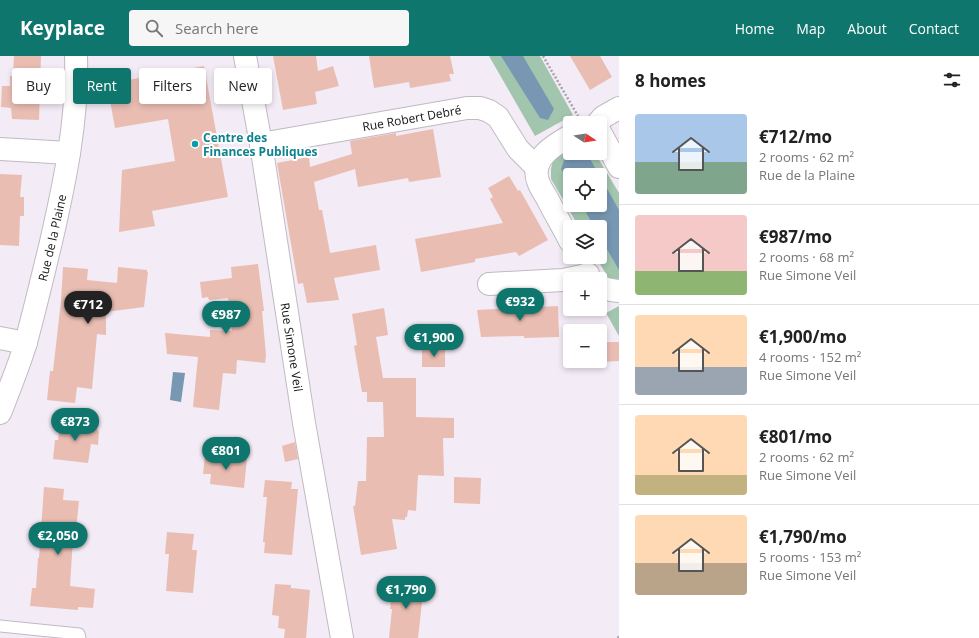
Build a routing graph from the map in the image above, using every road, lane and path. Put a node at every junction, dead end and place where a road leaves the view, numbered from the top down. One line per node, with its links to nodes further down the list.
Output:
1 (76, 56): 11 (street, Rue de la Plaine)
2 (246, 56): 8 (street, Rue Simone Veil)
3 (543, 56): 5 (path)
4 (619, 108): 6 (street)
5 (577, 116)
6 (605, 116)
7 (563, 138): 13 (street)
8 (261, 144): 13 (street, Rue Robert Debré); 24 (street, Rue Simone Veil)
9 (607, 145): 12 (street)
10 (0, 149): 11 (street)
11 (69, 153): 20 (street, Rue de la Plaine)
12 (619, 167)
13 (537, 168): 14 (street)
14 (563, 228)
15 (563, 280): 16 (street)
16 (489, 284)
17 (607, 287): 18 (street)
18 (619, 291)
19 (0, 338): 20 (street)
20 (26, 343): 21 (street, Rue de la Plaine)
21 (0, 413)
22 (0, 626): 23 (lane)
23 (80, 638)
24 (342, 638)

